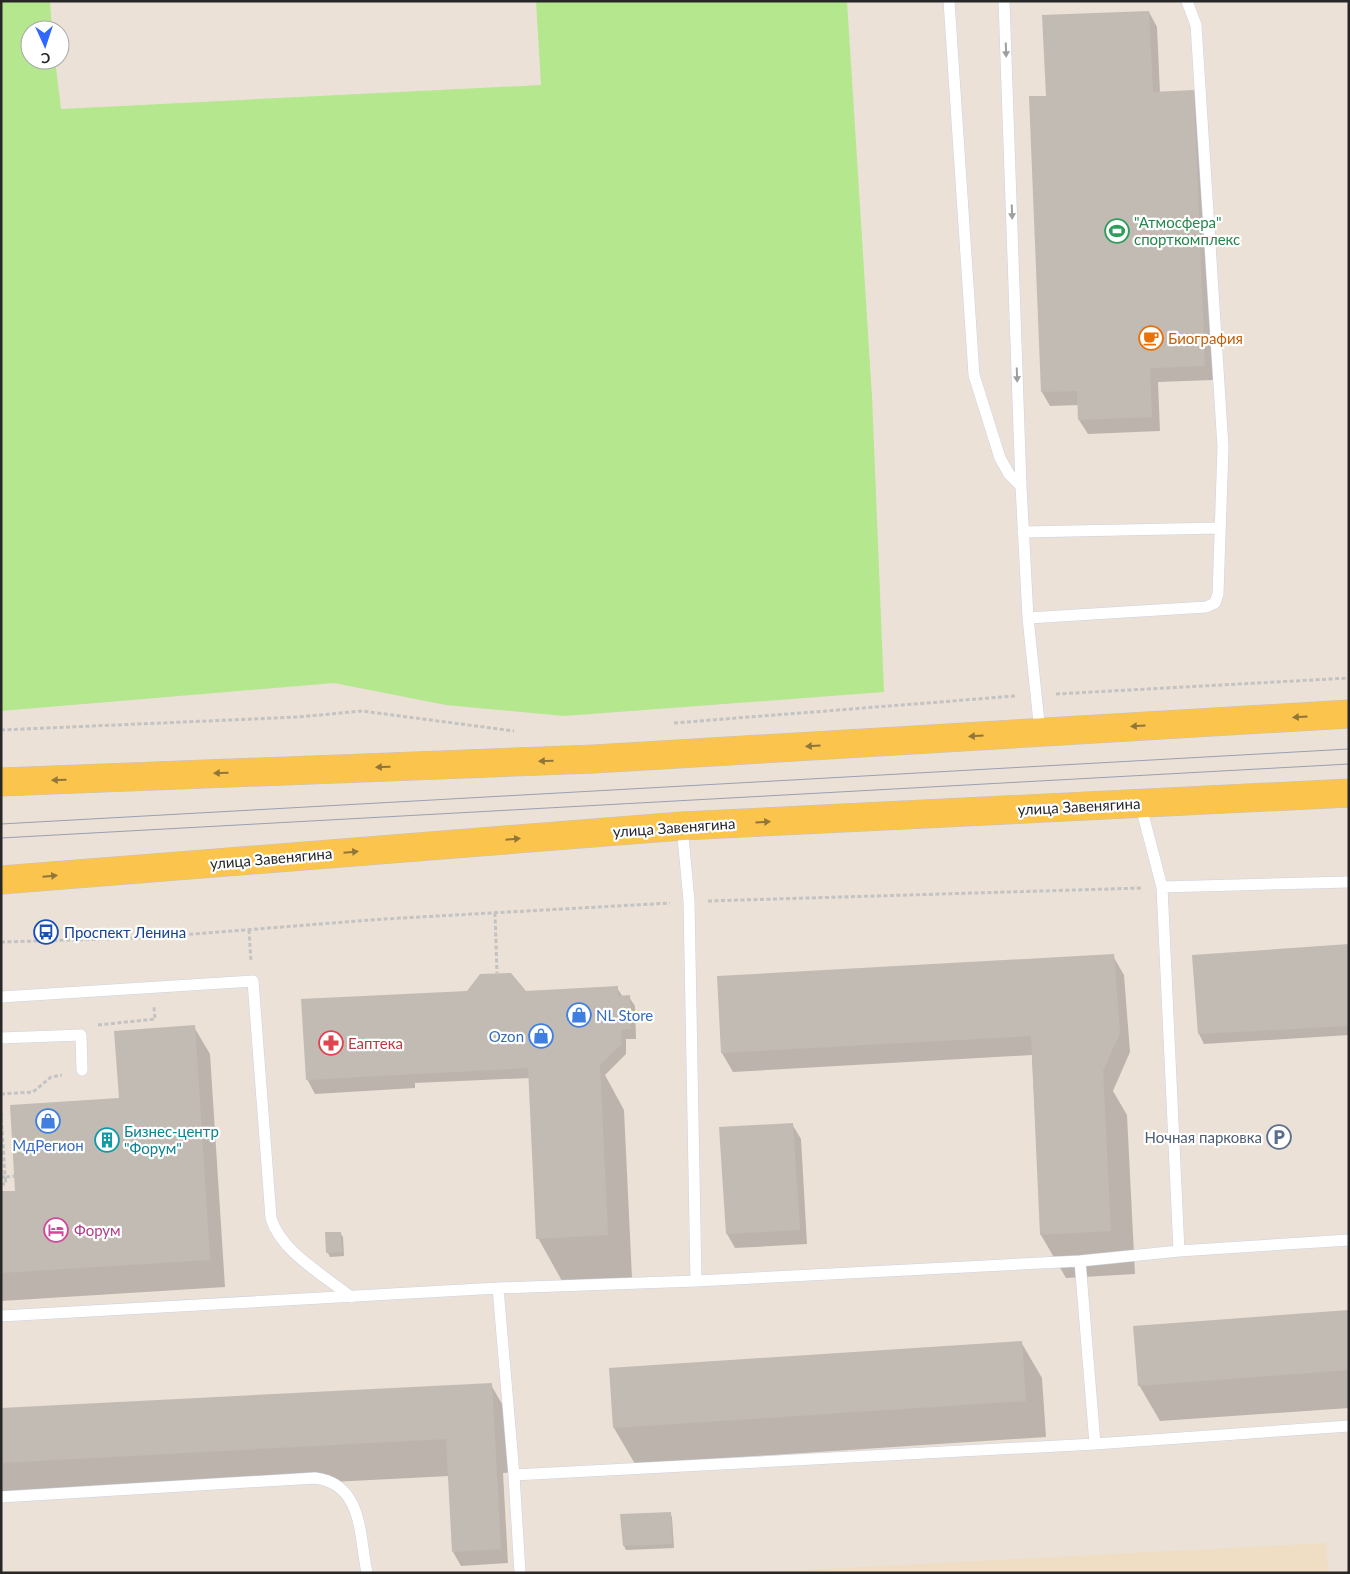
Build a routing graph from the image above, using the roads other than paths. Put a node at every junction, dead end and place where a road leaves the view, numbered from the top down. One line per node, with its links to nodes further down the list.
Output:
1 (949, 1): 4 (lane)
2 (1004, 1): 4 (lane, one-way to 4)
3 (1187, 1): 5 (lane)
4 (1021, 486): 6 (lane)
5 (1220, 528): 6 (lane); 7 (lane)
6 (1023, 532): 7 (lane)
7 (1028, 618): 9 (lane)
8 (1349, 714): 9 (main road, one-way to 9)
9 (1040, 732): 10 (main road, one-way to 10)
10 (1, 782)
11 (1349, 793): 12 (main road, улица Завенягина)
12 (1140, 803): 13 (main road, улица Завенягина, one-way to 12); 16 (lane)
13 (682, 826): 14 (main road, улица Завенягина, one-way to 13); 23 (lane)
14 (1, 880)
15 (1349, 882): 16 (lane)
16 (1162, 888): 21 (lane)
17 (1, 997): 25 (lane)
18 (1, 1038): 19 (lane)
19 (82, 1070)
20 (1349, 1240): 21 (lane)
21 (1179, 1250): 22 (lane)
22 (1080, 1261): 23 (lane); 28 (lane)
23 (696, 1281): 24 (lane)
24 (498, 1288): 25 (lane); 29 (lane)
25 (351, 1297): 26 (lane)
26 (1, 1316)
27 (1349, 1426): 28 (lane)
28 (1095, 1444): 29 (lane)
29 (514, 1475): 32 (lane)
30 (1, 1497): 31 (lane)
31 (367, 1573)
32 (520, 1573)

